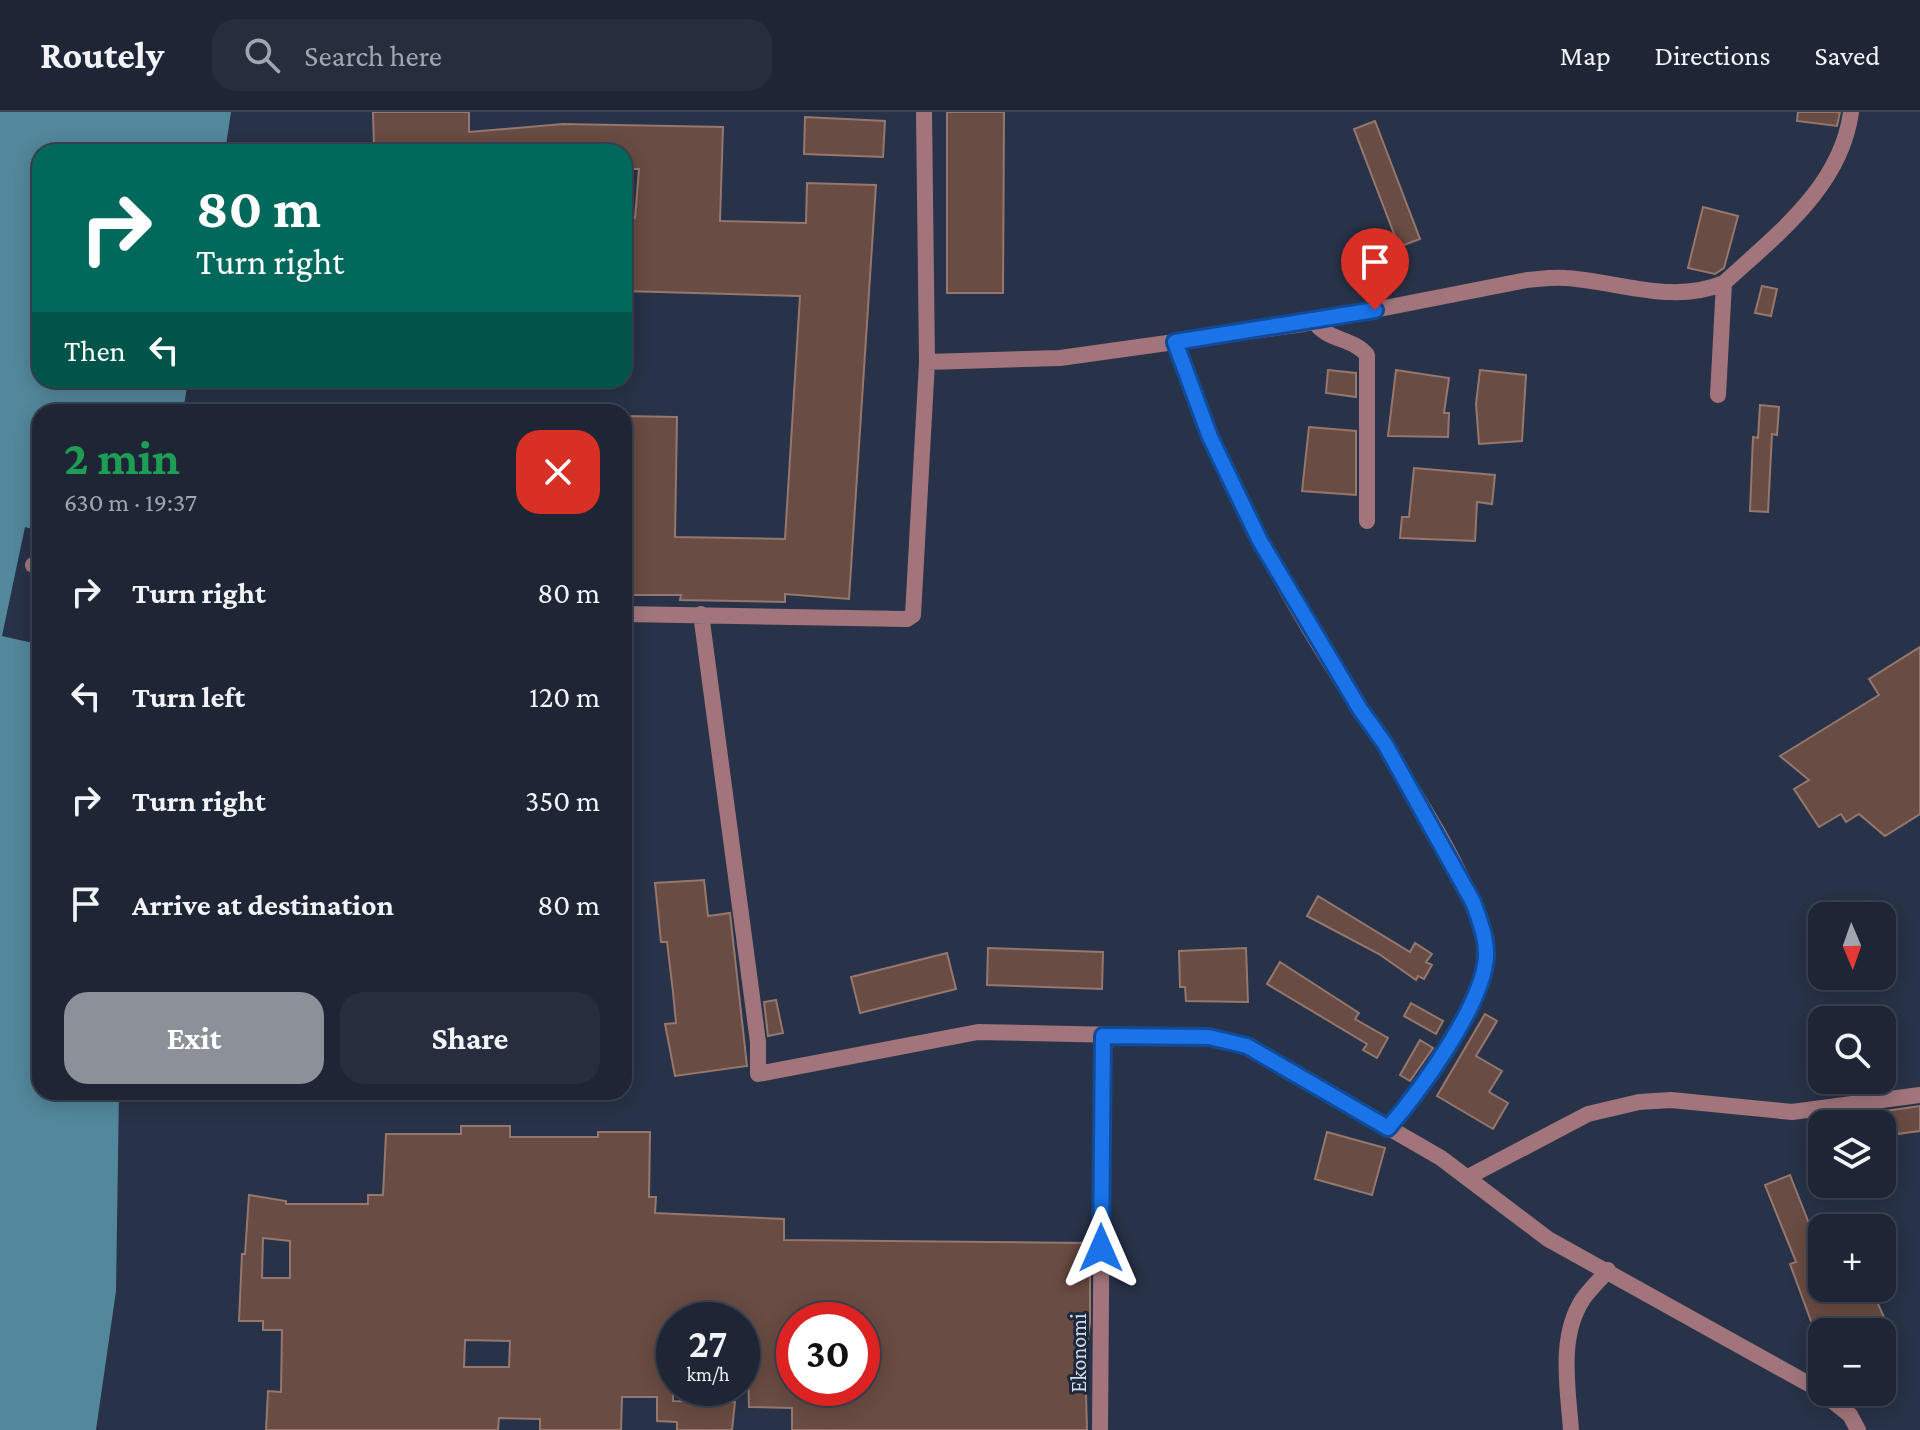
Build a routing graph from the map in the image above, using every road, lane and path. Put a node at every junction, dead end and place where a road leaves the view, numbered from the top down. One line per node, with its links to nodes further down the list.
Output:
1 (924, 112): 6 (street)
2 (1851, 112): 3 (street)
3 (1724, 283): 4 (street); 7 (street)
4 (1314, 321): 5 (street); 8 (street)
5 (1175, 342): 6 (street); 13 (street)
6 (927, 362): 10 (street)
7 (1718, 395)
8 (1367, 521)
9 (632, 614): 10 (street)
10 (701, 614): 11 (street)
11 (1103, 1036): 13 (street); 16 (street, Ekonomi)
12 (1920, 1095): 14 (street)
13 (1388, 1128): 14 (street)
14 (1468, 1177): 15 (street)
15 (1608, 1270): 17 (street); 18 (street)
16 (1100, 1430)
17 (1571, 1430)
18 (1858, 1430)

